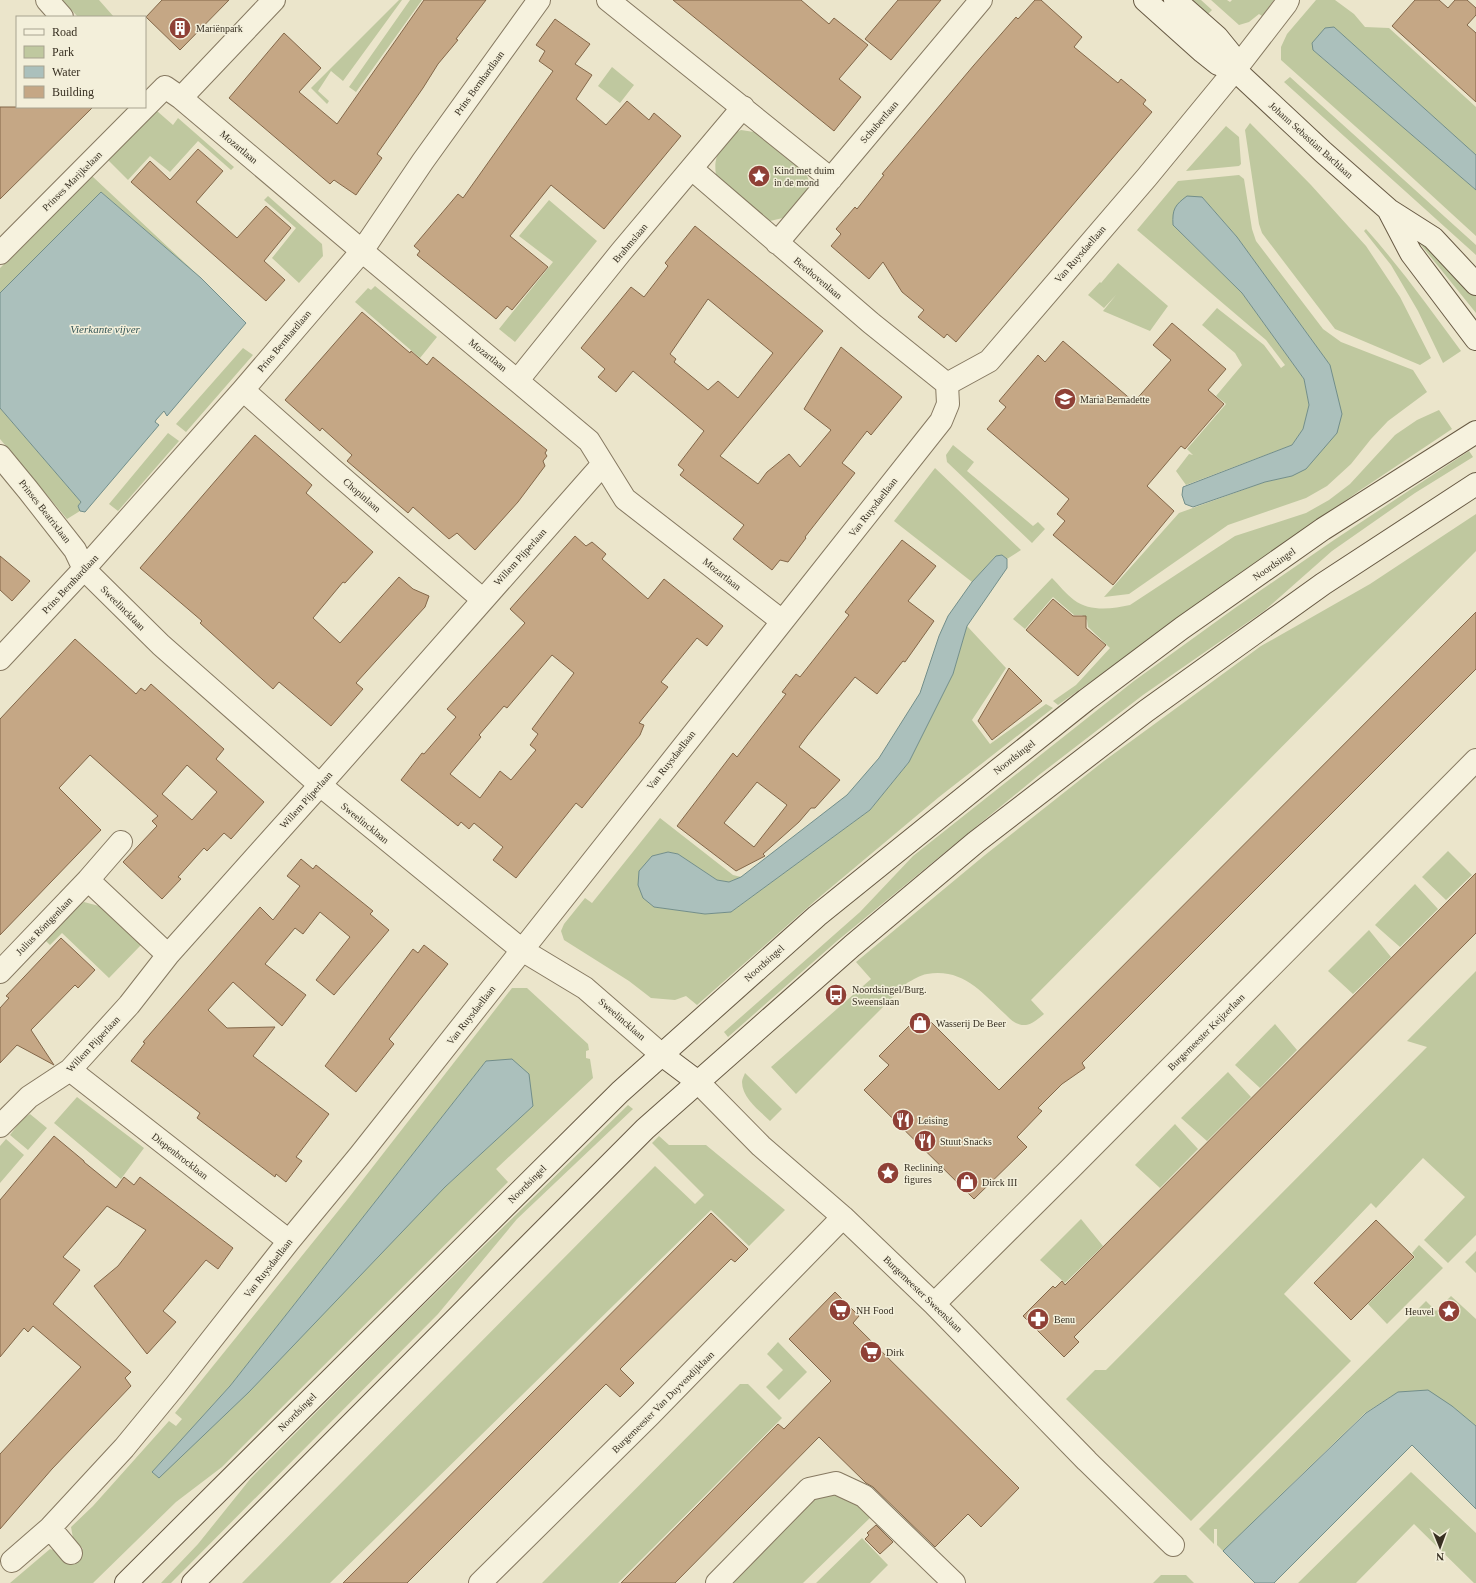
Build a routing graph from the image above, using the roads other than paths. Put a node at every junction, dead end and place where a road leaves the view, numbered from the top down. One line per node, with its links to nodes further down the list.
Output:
1 (47, 0): 9 (street)
2 (274, 0): 11 (street)
3 (539, 0): 19 (street, Prins Bernhardlaan)
4 (608, 0): 13 (street)
5 (981, 0): 16 (street, Schubertlaan)
6 (1145, 0): 10 (street, Johann Sebastian Bachlaan)
7 (1175, 0): 10 (street, Johann Sebastian Bachlaan)
8 (1288, 0): 10 (street, Van Ruysdaellaan)
9 (61, 16)
10 (1235, 70): 17 (street, Johann Sebastian Bachlaan); 24 (street, Van Ruysdaellaan)
11 (181, 98): 12 (street, Mozartlaan); 19 (street, Mozartlaan)
12 (146, 105)
13 (743, 107): 15 (street, Brahmslaan); 16 (street)
14 (143, 108): 20 (street, Prinses Marijkelaan)
15 (692, 169): 18 (street, Beethovenlaan); 23 (street, Brahmslaan)
16 (831, 179): 18 (street, Schubertlaan)
17 (1388, 210): 21 (street, Johann Sebastian Bachlaan); 22 (street, Johann Sebastian Bachlaan)
18 (777, 243): 24 (street, Beethovenlaan)
19 (362, 251): 23 (street, Mozartlaan); 25 (street, Prins Bernhardlaan)
20 (0, 253)
21 (1476, 284)
22 (1476, 339)
23 (518, 380): 28 (street, Mozartlaan)
24 (947, 384): 32 (street, Van Ruysdaellaan)
25 (243, 390): 30 (street, Prins Bernhardlaan); 31 (street, Chopinlaan)
26 (1476, 432): 41 (street, Noordsingel)
27 (0, 456): 30 (street, Prinses Beatrixlaan)
28 (603, 464): 31 (street, Willem Pijperlaan); 32 (street, Mozartlaan)
29 (1476, 484): 43 (street)
30 (84, 569): 33 (street, Prins Bernhardlaan); 35 (street, Sweelincklaan)
31 (482, 599): 35 (street, Willem Pijperlaan)
32 (782, 621): 38 (street, Van Ruysdaellaan)
33 (0, 659)
34 (1476, 760): 47 (street, Burgemeester Keijzerlaan)
35 (320, 786): 38 (street, Sweelincklaan); 39 (street, Willem Pijperlaan)
36 (121, 842): 37 (street, Julius Röntgenlaan)
37 (88, 880): 39 (street); 40 (street, Julius Röntgenlaan)
38 (522, 950): 41 (street, Sweelincklaan); 46 (street, Van Ruysdaellaan)
39 (168, 955): 42 (street, Willem Pijperlaan)
40 (0, 972)
41 (662, 1055): 43 (street, Burgemeester Sweenslaan); 52 (street, Noordsingel)
42 (70, 1070): 44 (street, Willem Pijperlaan); 46 (street, Diepenbrocklaan)
43 (698, 1082): 45 (street, Burgemeester Sweenslaan); 53 (street)
44 (0, 1126)
45 (843, 1217): 47 (street, Burgemeester Sweenslaan); 54 (street, Burgemeester Van Duyvendijklaan)
46 (289, 1241): 48 (street, Van Ruysdaellaan)
47 (934, 1304): 49 (street, Burgemeester Sweenslaan)
48 (50, 1528): 50 (street); 51 (street, Van Ruysdaellaan)
49 (1173, 1546)
50 (71, 1553)
51 (12, 1561)
52 (126, 1583)
53 (193, 1583)
54 (480, 1583)
55 (717, 1583): 56 (street)
56 (954, 1583)

